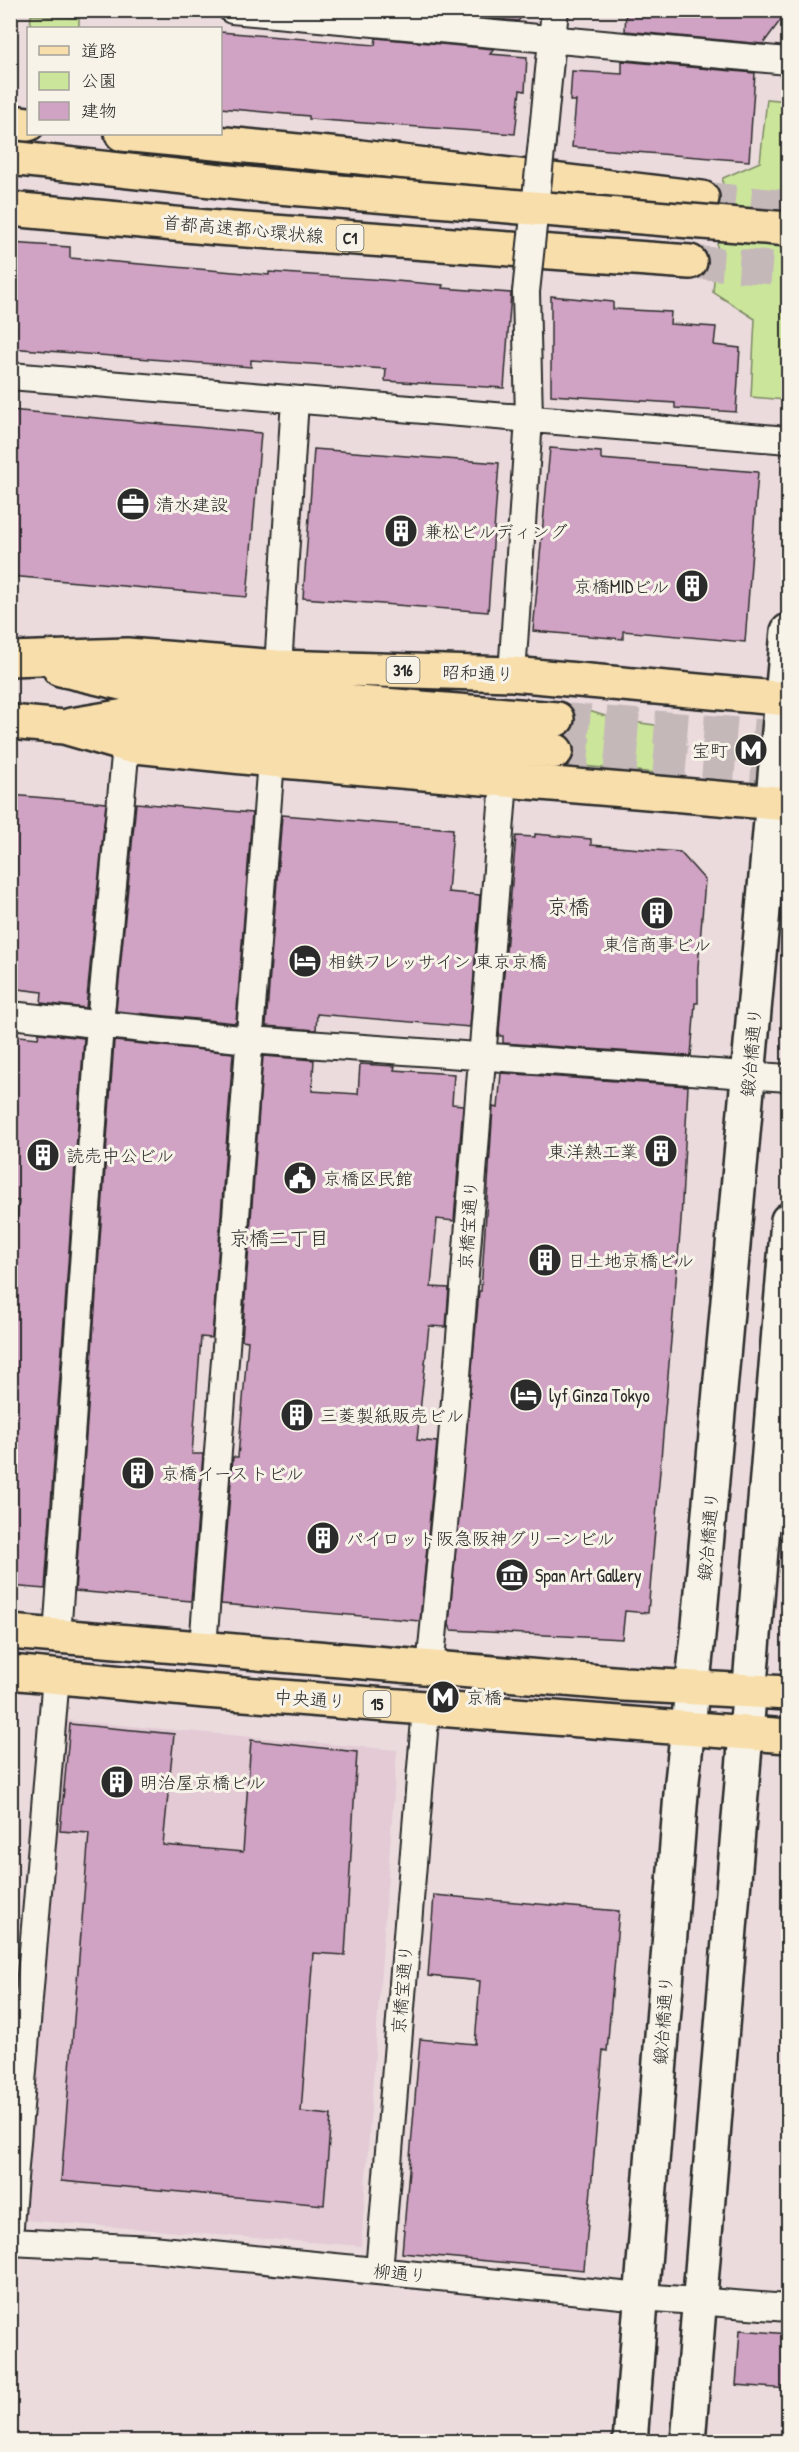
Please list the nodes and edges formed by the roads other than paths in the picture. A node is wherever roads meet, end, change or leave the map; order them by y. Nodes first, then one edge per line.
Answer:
1 (232, 10) edge
2 (555, 10) edge
3 (272, 12) edge
4 (553, 39) junction
5 (789, 61) edge
6 (10, 122) edge
7 (27, 124) edge
8 (132, 135) edge
9 (10, 158) edge
10 (702, 198) tunnel mouth
11 (10, 209) edge
12 (789, 229) edge
13 (690, 262) tunnel mouth
14 (10, 376) edge
15 (295, 400) junction
16 (529, 419) junction
17 (789, 440) edge
18 (789, 631) edge
19 (17, 660) edge
20 (278, 667) junction
21 (512, 674) junction
22 (785, 699) edge
23 (10, 722) edge
24 (64, 727) junction
25 (126, 744) junction
26 (271, 760) junction
27 (504, 781) junction
28 (780, 804) edge
29 (10, 1015) edge
30 (100, 1024) junction
31 (249, 1040) junction
32 (480, 1057) junction
33 (750, 1076) junction
34 (789, 1078) edge
35 (789, 1220) edge
36 (780, 1400) edge
37 (10, 1632) edge
38 (57, 1636) junction
39 (203, 1647) junction
40 (430, 1668) junction
41 (10, 1672) edge
42 (56, 1676) junction
43 (693, 1687) junction
44 (749, 1691) junction
45 (789, 1693) edge
46 (426, 1708) junction
47 (688, 1728) junction
48 (745, 1732) junction
49 (789, 1736) edge
50 (10, 2226) edge
51 (10, 2242) edge
52 (379, 2271) junction
53 (642, 2297) junction
54 (698, 2300) junction
55 (789, 2308) edge
56 (630, 2442) edge
57 (688, 2442) edge

1 - 3 street
2 - 4 street
3 - 4 street
4 - 5 street
4 - 16 street, bridge
6 - 7 main road
8 - 10 main road
9 - 12 main road, bridge
11 - 13 main road, 首都高速都心環状線 / C1
14 - 15 street
15 - 16 street
15 - 20 street
16 - 17 street
16 - 21 street
18 - 22 street, 鍛冶橋通り
19 - 20 main road, 昭和通り / 316
19 - 24 main road, 昭和通り / 316
20 - 21 main road, 昭和通り / 316
21 - 22 main road, 昭和通り / 316
22 - 28 street, 鍛冶橋通り
23 - 24 main road, 昭和通り / 316
24 - 25 main road, 昭和通り / 316
25 - 26 main road, 昭和通り / 316
25 - 30 street
26 - 27 main road, 昭和通り / 316
26 - 31 street
27 - 28 main road, 昭和通り / 316
27 - 32 street, 京橋宝通り
28 - 33 street, 鍛冶橋通り
29 - 30 street
30 - 31 street
30 - 38 street
31 - 32 street
31 - 39 street
32 - 33 street
32 - 40 street, 京橋宝通り
33 - 34 street
33 - 43 street, 鍛冶橋通り
35 - 36 street
36 - 44 street
37 - 38 main road, 15
38 - 39 main road, 15
39 - 40 main road, 15
40 - 43 main road, 15
41 - 42 main road, 中央通り / 15
42 - 46 main road, 中央通り / 15
42 - 50 street
43 - 44 main road, 15
43 - 47 street, 鍛冶橋通り
44 - 45 main road, 15
44 - 48 street
46 - 47 main road, 中央通り / 15
46 - 52 street, 京橋宝通り
47 - 48 main road, 中央通り / 15
47 - 53 street, 鍛冶橋通り
48 - 49 main road, 中央通り / 15
48 - 54 street
51 - 52 street, 柳通り
52 - 53 street, 柳通り
53 - 54 street, 柳通り
53 - 56 street, 鍛冶橋通り
54 - 55 street, 柳通り
54 - 57 street

